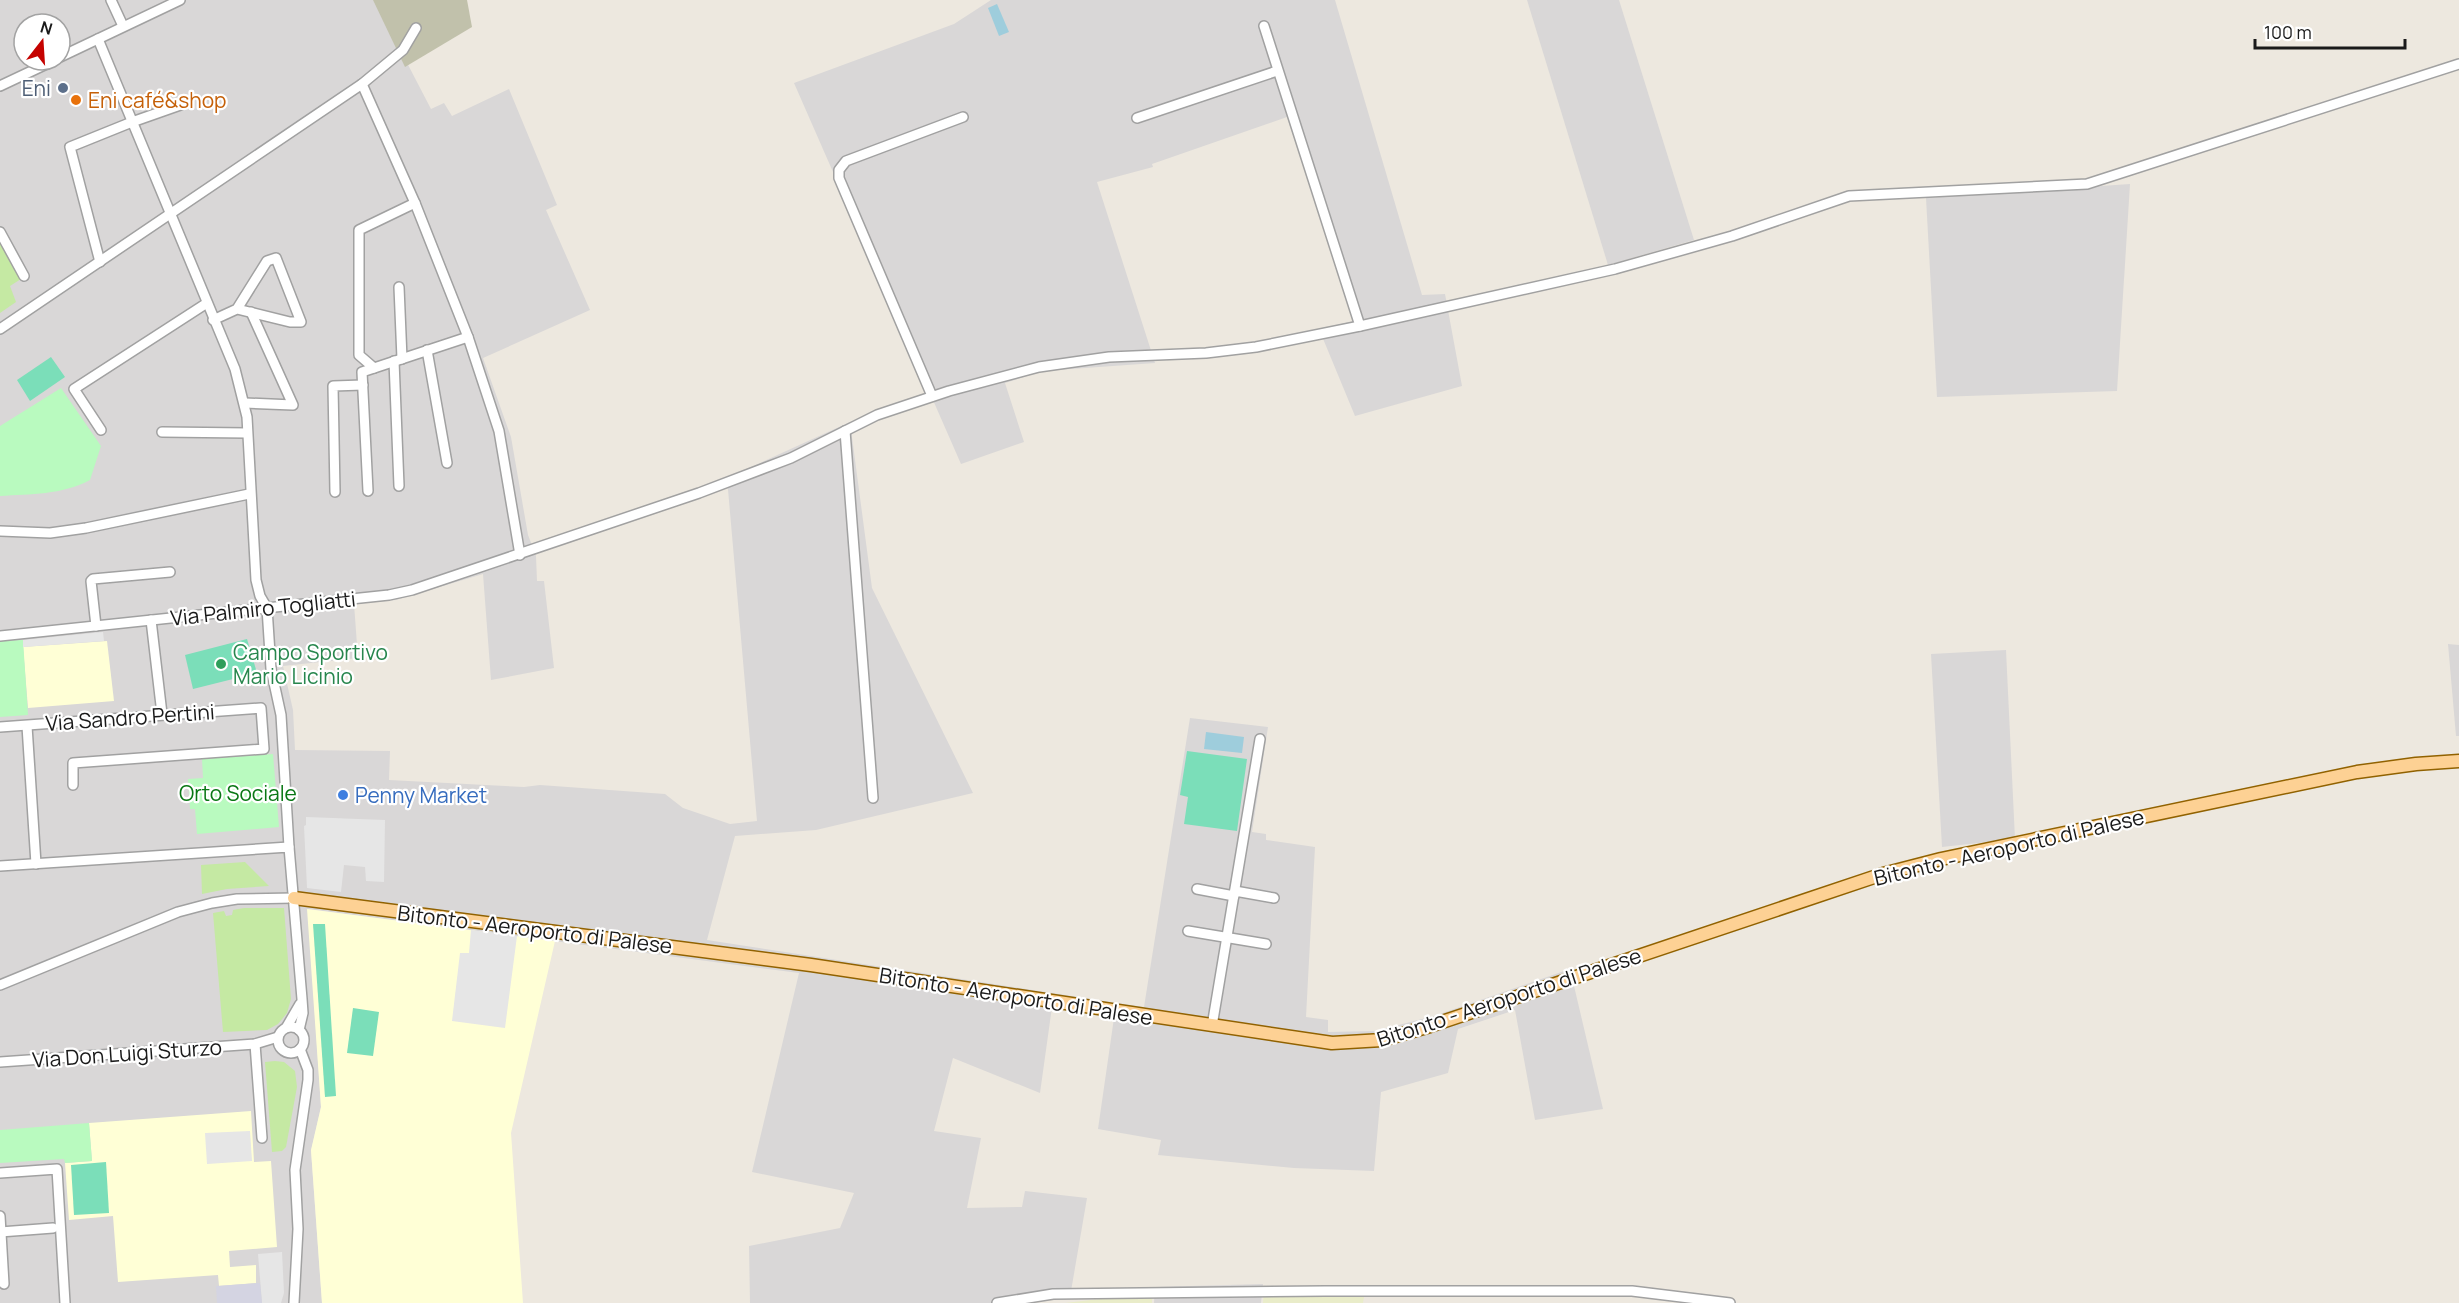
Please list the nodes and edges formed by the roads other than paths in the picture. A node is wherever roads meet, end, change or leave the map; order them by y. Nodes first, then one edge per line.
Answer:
1 (111, 0) edge
2 (180, 0) edge
3 (123, 26) junction
4 (1263, 26) dead end
5 (416, 28) dead end
6 (98, 39) junction
7 (72, 51) edge
8 (2459, 64) edge
9 (1277, 71) junction
10 (30, 72) edge
11 (362, 84) junction
12 (0, 86) edge
13 (186, 104) dead end
14 (963, 117) dead end
15 (1137, 118) dead end
16 (132, 122) junction
17 (415, 203) junction
18 (170, 215) junction
19 (0, 232) edge
20 (100, 262) junction
21 (24, 276) dead end
22 (399, 287) dead end
23 (207, 303) junction
24 (237, 309) junction
25 (251, 312) junction
26 (213, 320) junction
27 (1360, 326) junction
28 (0, 329) edge
29 (468, 337) junction
30 (427, 350) junction
31 (398, 360) junction
32 (374, 368) junction
33 (363, 385) junction
34 (932, 396) junction
35 (245, 404) junction
36 (101, 430) dead end
37 (845, 431) junction
38 (162, 432) dead end
39 (247, 433) junction
40 (447, 463) dead end
41 (399, 486) dead end
42 (368, 491) dead end
43 (335, 492) dead end
44 (249, 494) junction
45 (0, 531) edge
46 (520, 555) junction
47 (170, 572) dead end
48 (267, 608) junction
49 (151, 620) junction
50 (96, 626) junction
51 (0, 636) edge
52 (162, 714) junction
53 (27, 726) junction
54 (0, 727) edge
55 (1260, 739) dead end
56 (2459, 761) edge
57 (73, 784) dead end
58 (873, 798) dead end
59 (289, 847) junction
60 (36, 864) junction
61 (0, 866) edge
62 (1197, 889) dead end
63 (1234, 894) junction
64 (294, 898) junction
65 (1274, 898) dead end
66 (1188, 931) dead end
67 (1227, 937) junction
68 (1266, 944) dead end
69 (0, 985) edge
70 (302, 999) junction
71 (1212, 1026) junction
72 (286, 1028) junction
73 (299, 1030) junction
74 (278, 1036) junction
75 (255, 1044) junction
76 (300, 1048) junction
77 (285, 1051) junction
78 (0, 1062) edge
79 (308, 1070) junction
80 (262, 1138) dead end
81 (0, 1173) edge
82 (0, 1216) edge
83 (52, 1228) dead end
84 (0, 1232) edge
85 (4, 1284) dead end
86 (65, 1303) edge
87 (294, 1303) edge
88 (997, 1303) edge
89 (1730, 1303) edge

1 - 3 street
2 - 3 street
3 - 6 street
4 - 9 street
5 - 11 street
6 - 7 street
6 - 16 street
8 - 27 street, Via Palmiro Togliatti
9 - 15 street
9 - 27 street
10 - 12 street
11 - 17 street
11 - 18 street
13 - 16 street
14 - 34 street
16 - 18 street
16 - 20 street
17 - 29 street
17 - 32 street
18 - 20 street
18 - 23 street
19 - 21 street
20 - 28 street
22 - 31 street
23 - 26 street
23 - 36 street
24 - 25 street
24 - 25 street
24 - 26 street
25 - 35 street
26 - 35 street
27 - 34 street, Via Palmiro Togliatti
29 - 30 street
29 - 46 street
30 - 31 street
30 - 40 street
31 - 32 street
31 - 41 street
32 - 33 street
33 - 42 street
33 - 43 street
34 - 37 street, Via Palmiro Togliatti
35 - 39 street
37 - 46 street, Via Palmiro Togliatti
37 - 58 street
38 - 39 street
39 - 44 street
44 - 45 street
44 - 48 street
46 - 48 street, Via Palmiro Togliatti
47 - 50 street
48 - 49 street, Via Palmiro Togliatti
48 - 59 street
49 - 50 street, Via Palmiro Togliatti
49 - 52 street
50 - 51 street, Via Palmiro Togliatti
52 - 53 street, Via Sandro Pertini
52 - 57 street, Via Sandro Pertini
53 - 54 street, Via Sandro Pertini
53 - 60 street
55 - 63 street
56 - 71 main road, Bitonto - Aeroporto di Palese
59 - 60 street
59 - 64 street
60 - 61 street
62 - 63 street
63 - 65 street
63 - 67 street
64 - 69 street
64 - 70 street
64 - 71 main road, Bitonto - Aeroporto di Palese
66 - 67 street
67 - 68 street
67 - 71 street
70 - 72 street
70 - 73 street
72 - 73 street
72 - 74 street
73 - 76 street
74 - 75 street
74 - 77 street
75 - 77 street
75 - 78 street, Via Don Luigi Sturzo
75 - 80 street
76 - 77 street
76 - 79 street
77 - 79 street
79 - 87 street
81 - 86 street
82 - 84 street
83 - 84 street
84 - 85 street
88 - 89 street

